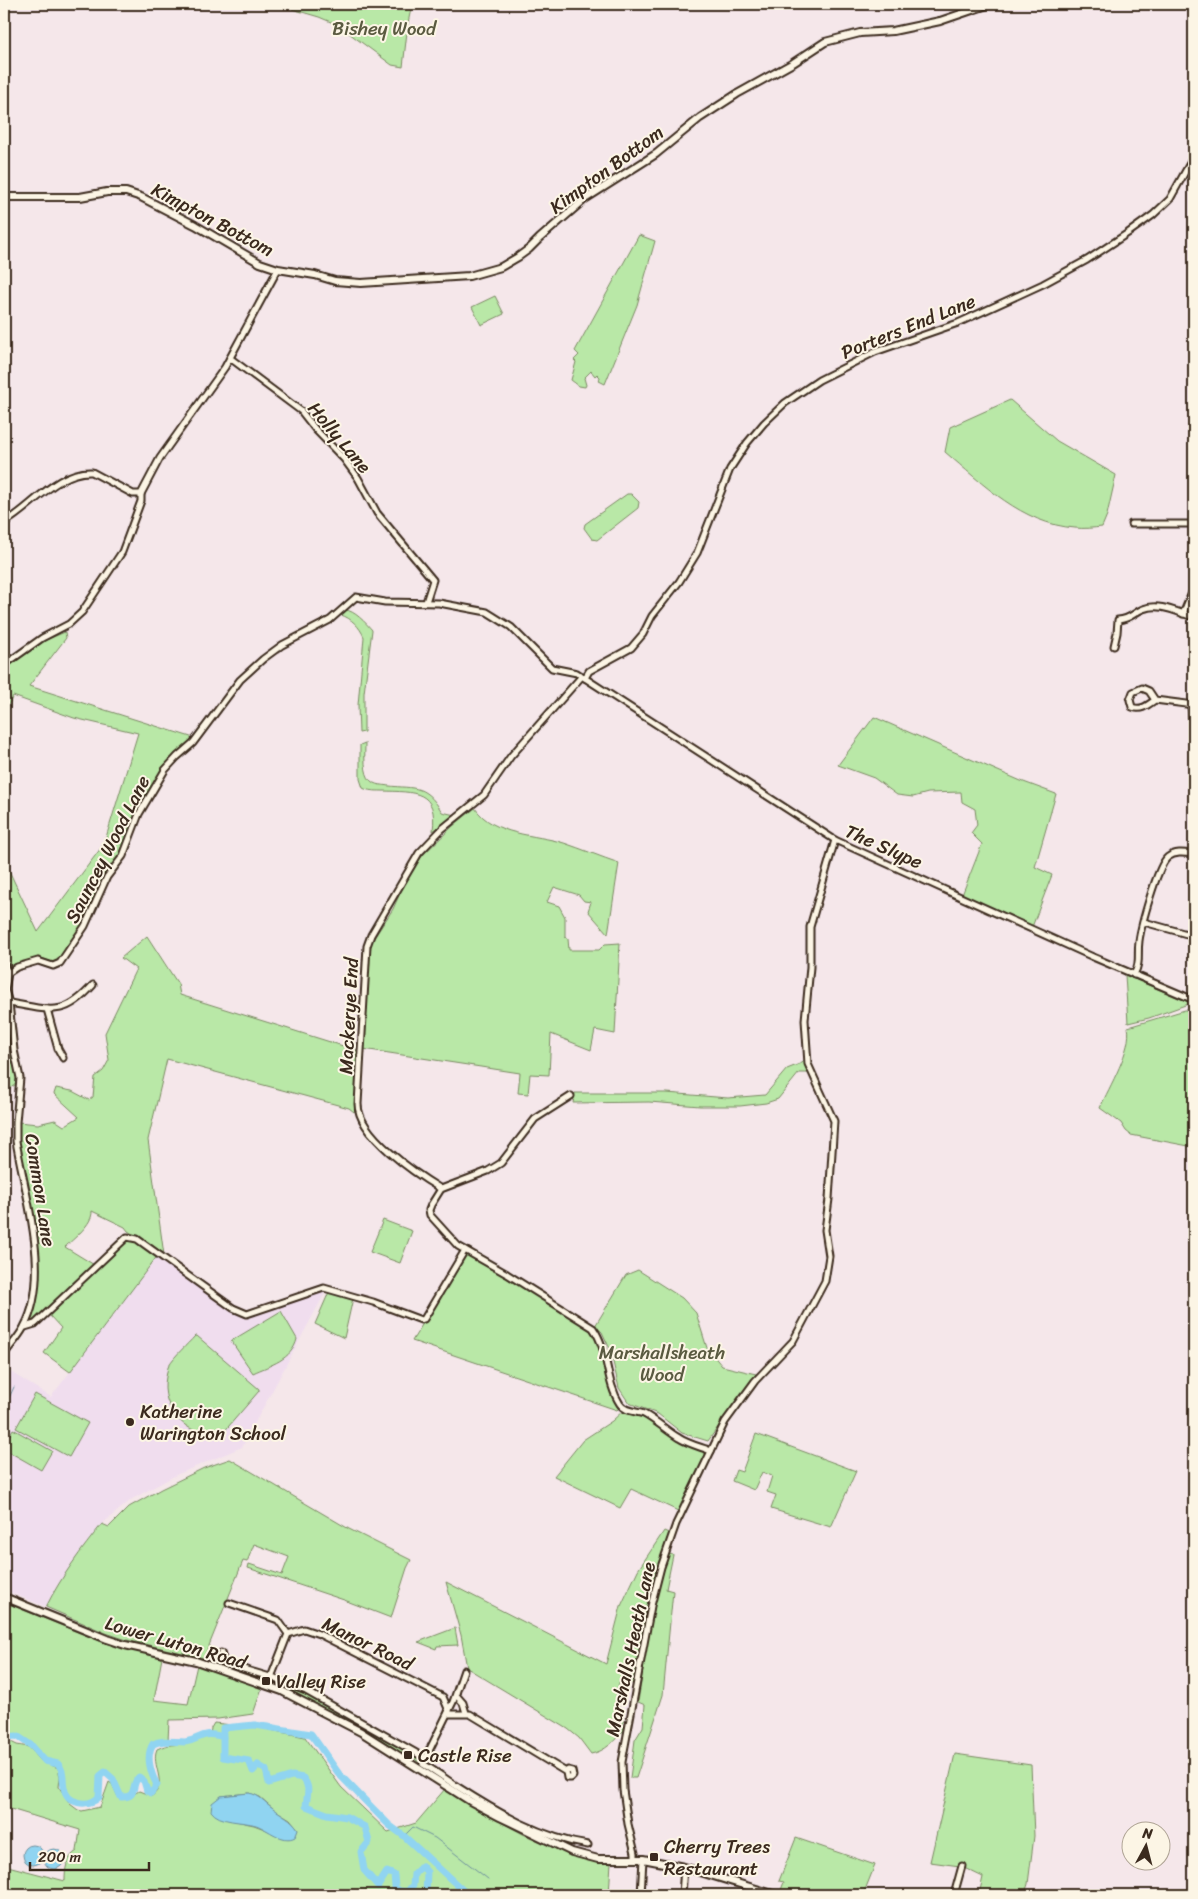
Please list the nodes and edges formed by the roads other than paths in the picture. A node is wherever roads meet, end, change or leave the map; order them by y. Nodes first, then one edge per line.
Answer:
1 (990, 4) edge
2 (1194, 156) edge
3 (4, 197) edge
4 (278, 269) junction
5 (230, 358) junction
6 (141, 494) junction
7 (4, 523) edge
8 (1131, 524) dead end
9 (1194, 524) edge
10 (1194, 588) edge
11 (426, 602) junction
12 (1183, 614) junction
13 (1194, 617) edge
14 (1114, 646) dead end
15 (4, 666) edge
16 (575, 672) junction
17 (589, 672) junction
18 (584, 677) junction
19 (1155, 700) junction
20 (1192, 705) edge
21 (1194, 742) edge
22 (835, 840) junction
23 (1194, 854) edge
24 (1144, 922) junction
25 (1194, 936) edge
26 (4, 964) edge
27 (8, 973) junction
28 (1134, 975) junction
29 (92, 985) dead end
30 (1194, 1000) edge
31 (9, 1003) junction
32 (47, 1009) junction
33 (63, 1058) dead end
34 (571, 1096) dead end
35 (441, 1189) junction
36 (465, 1250) junction
37 (24, 1327) junction
38 (4, 1356) edge
39 (711, 1451) junction
40 (4, 1597) edge
41 (229, 1603) dead end
42 (288, 1634) junction
43 (221, 1653) dead end
44 (464, 1670) dead end
45 (270, 1678) junction
46 (268, 1685) junction
47 (456, 1695) junction
48 (443, 1696) junction
49 (449, 1712) junction
50 (466, 1712) junction
51 (426, 1758) junction
52 (422, 1766) junction
53 (566, 1772) dead end
54 (575, 1843) junction
55 (588, 1845) dead end
56 (572, 1852) junction
57 (635, 1859) junction
58 (643, 1859) junction
59 (684, 1866) junction
60 (962, 1866) dead end
61 (641, 1895) edge
62 (682, 1895) edge
63 (776, 1895) edge
64 (954, 1895) edge

1 - 4 main road, Kimpton Bottom
2 - 17 street, Porters End Lane
3 - 4 main road, Kimpton Bottom
4 - 5 street
5 - 6 street
5 - 11 street, Holly Lane
6 - 7 street
6 - 15 street
8 - 9 street
10 - 12 street
11 - 16 street, Sauncey Wood Lane
11 - 27 street, Sauncey Wood Lane
12 - 13 street
12 - 14 street
16 - 17 street, Sauncey Wood Lane
16 - 18 street, Sauncey Wood Lane
17 - 18 street, Porters End Lane
18 - 22 street, The Slype
18 - 35 street, Mackerye End
19 - 19 street
19 - 20 street
20 - 21 street
22 - 28 street, The Slype
22 - 39 street, Marshalls Heath Lane
23 - 24 street
24 - 25 street
24 - 28 street
26 - 27 street, Common Lane
27 - 31 street, Common Lane
28 - 30 street, The Slype
29 - 32 street
31 - 32 street
31 - 37 street, Common Lane
32 - 33 street
34 - 35 street
35 - 36 street
36 - 37 street
36 - 39 street
37 - 38 street, Common Lane
39 - 57 street, Marshalls Heath Lane
40 - 46 main road, Lower Luton Road
41 - 42 street
42 - 45 street
42 - 48 street, Manor Road
43 - 45 street, Lower Luton Road
44 - 47 street
45 - 46 street
45 - 51 street, Lower Luton Road
46 - 52 main road, Lower Luton Road
47 - 48 street
47 - 49 street
47 - 50 street
48 - 49 street
49 - 50 street
49 - 51 street
50 - 53 street
51 - 52 street
52 - 54 street, Lower Luton Road
52 - 56 main road, Lower Luton Road
54 - 55 street, Lower Luton Road
54 - 56 street
56 - 57 main road, Lower Luton Road
57 - 58 main road, Lower Luton Road
58 - 59 main road, Lower Luton Road
58 - 61 street
59 - 62 street
59 - 63 main road, Lower Luton Road
60 - 64 street

